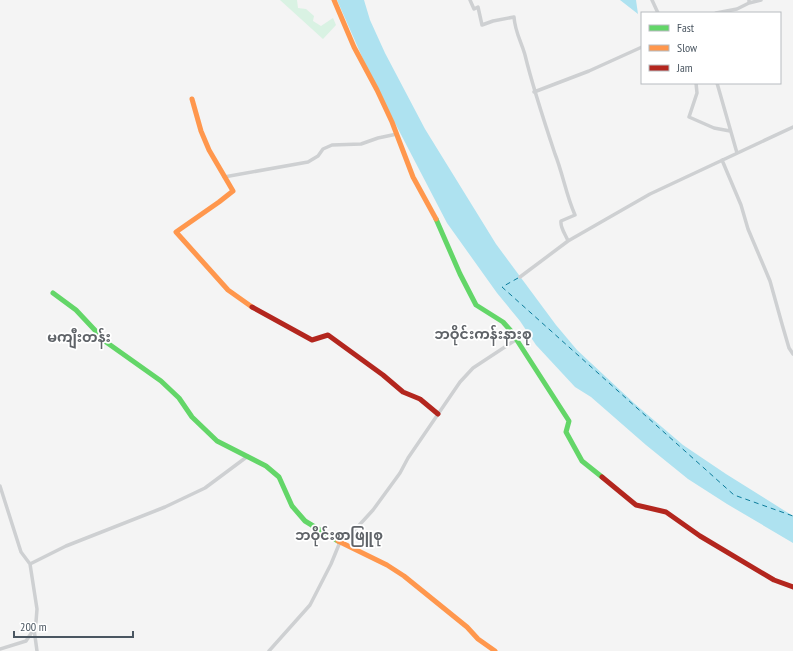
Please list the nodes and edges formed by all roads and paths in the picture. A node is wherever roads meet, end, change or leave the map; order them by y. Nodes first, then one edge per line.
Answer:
1 (334, 0) edge
2 (470, 0) edge
3 (652, 0) edge
4 (761, 0) edge
5 (749, 2) edge
6 (658, 12) edge
7 (722, 12) edge
8 (641, 47) edge
9 (696, 84) edge
10 (717, 84) edge
11 (534, 92) junction
12 (192, 100) dead end
13 (793, 127) edge
14 (730, 130) junction
15 (397, 134) junction
16 (737, 153) junction
17 (722, 160) junction
18 (224, 177) junction
19 (568, 241) junction
20 (520, 278) dead end
21 (53, 293) dead end
22 (517, 339) junction
23 (793, 354) edge
24 (438, 414) junction
25 (248, 456) junction
26 (0, 486) edge
27 (340, 542) junction
28 (30, 564) junction
29 (793, 587) edge
30 (34, 629) junction
31 (0, 649) edge
32 (37, 651) edge
33 (269, 651) edge
34 (495, 651) edge

1 - 15 street
2 - 11 street
3 - 6 street
4 - 5 street
5 - 7 street
8 - 11 street
9 - 14 street
10 - 14 street
11 - 19 street
12 - 18 street
13 - 16 street
14 - 16 street
15 - 18 street
15 - 22 street
16 - 17 street
17 - 19 street
17 - 23 street
18 - 24 street
19 - 20 street
21 - 25 street
22 - 24 street
22 - 29 street
24 - 27 street
25 - 27 street
25 - 28 street
26 - 28 street
27 - 33 street
27 - 34 street
28 - 30 street
30 - 31 street
30 - 32 street

